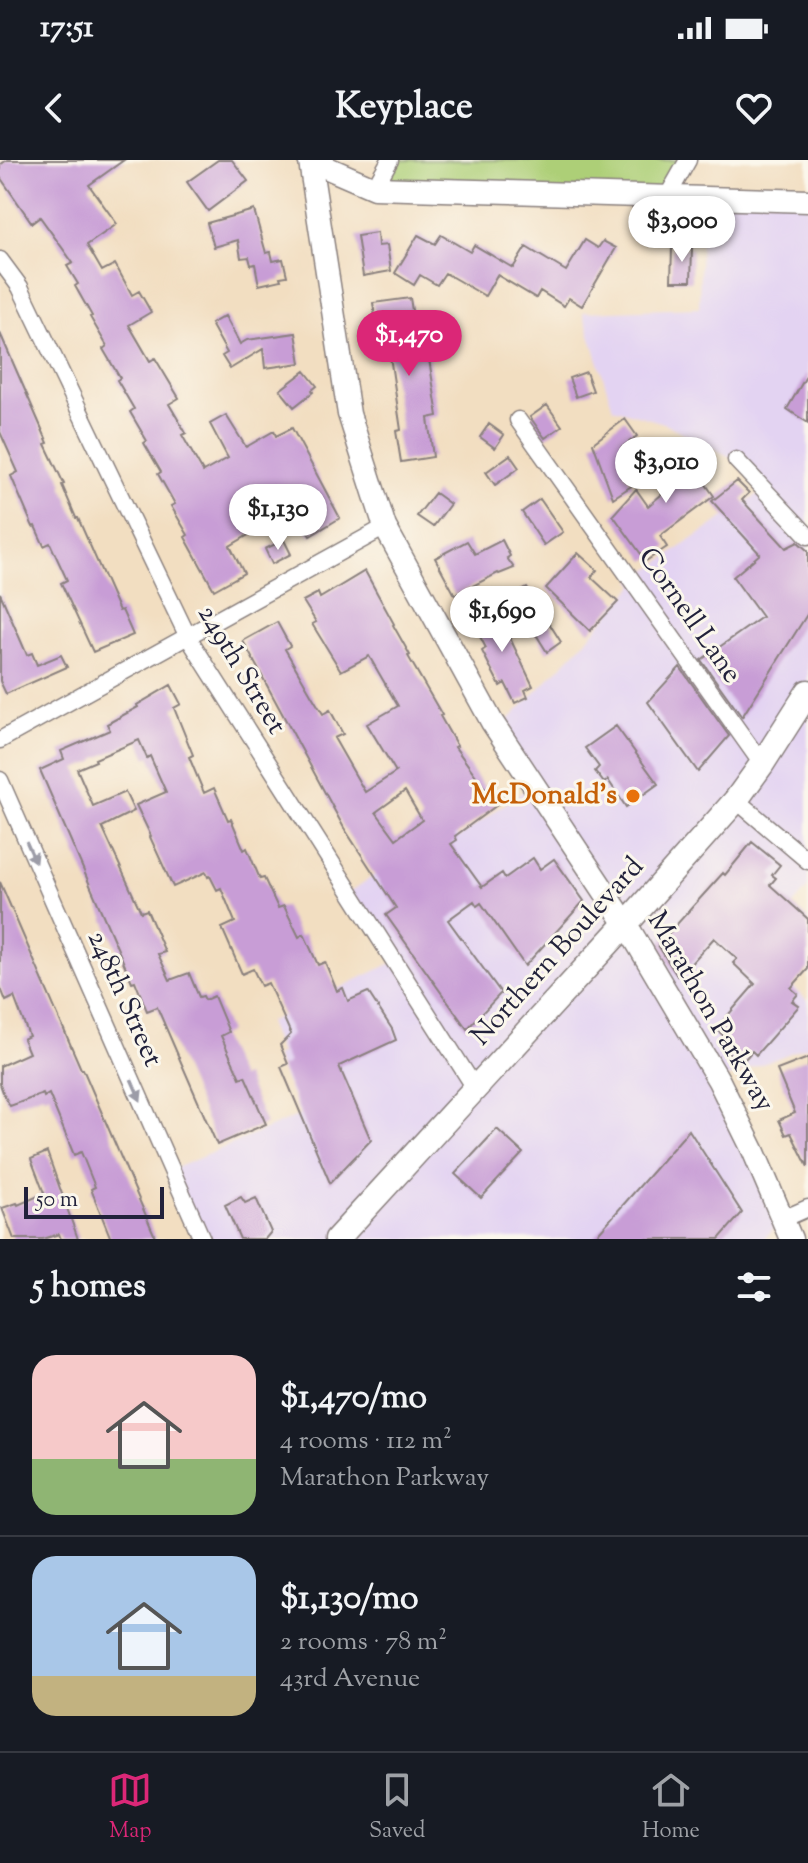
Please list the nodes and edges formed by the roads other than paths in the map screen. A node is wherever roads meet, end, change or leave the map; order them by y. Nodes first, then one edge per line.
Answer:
1 (390, 160) edge
2 (688, 160) edge
3 (309, 161) edge
4 (374, 188) junction
5 (667, 197) junction
6 (808, 201) edge
7 (0, 260) edge
8 (518, 420) dead end
9 (736, 460) dead end
10 (385, 527) junction
11 (808, 536) edge
12 (188, 637) junction
13 (808, 692) edge
14 (0, 740) edge
15 (762, 764) junction
16 (0, 780) edge
17 (736, 800) junction
18 (808, 861) edge
19 (626, 924) junction
20 (475, 1088) junction
21 (808, 1208) edge
22 (787, 1229) edge
23 (202, 1239) edge
24 (337, 1239) edge

1 - 4 street
2 - 5 street
3 - 4 street
3 - 10 street, Marathon Parkway
4 - 5 street
5 - 6 street
7 - 12 street, 249th Street
8 - 15 street, Cornell Lane
9 - 11 street
10 - 12 street
10 - 19 street, Marathon Parkway
12 - 14 street
12 - 20 street, 249th Street
13 - 15 main road, Northern Boulevard
15 - 17 main road, Northern Boulevard
16 -> 23 street, 248th Street
17 - 18 street
17 - 19 main road, Northern Boulevard
19 - 20 main road, Northern Boulevard
19 - 22 street, Marathon Parkway
20 - 24 main road, Northern Boulevard
21 - 22 street

